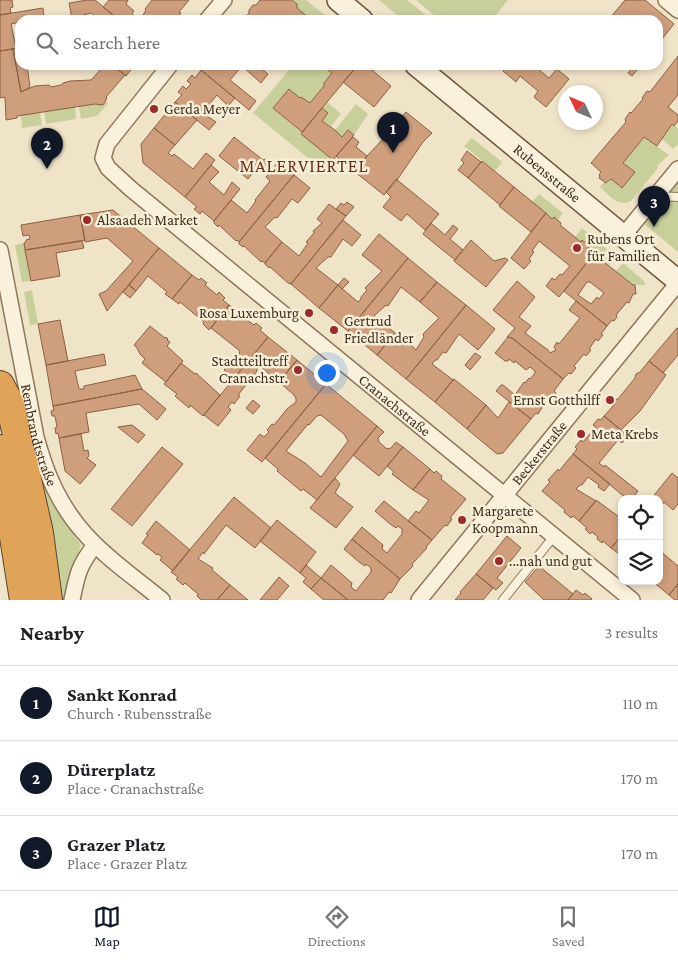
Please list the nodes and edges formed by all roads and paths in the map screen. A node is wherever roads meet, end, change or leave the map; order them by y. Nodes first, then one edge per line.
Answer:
1 (224, 0) edge
2 (338, 0) edge
3 (666, 0) edge
4 (678, 10) edge
5 (211, 15) edge
6 (356, 15) edge
7 (166, 70) edge
8 (422, 70) edge
9 (678, 168) edge
10 (655, 196) junction
11 (678, 197) edge
12 (623, 236) junction
13 (0, 250) edge
14 (678, 282) edge
15 (0, 385) edge
16 (0, 449) edge
17 (504, 495) junction
18 (554, 536) junction
19 (96, 545) junction
20 (24, 600) edge
21 (48, 600) edge
22 (72, 600) edge
23 (162, 600) edge
24 (418, 600) edge
25 (503, 600) edge
26 (632, 600) edge

1 - 5 street
2 - 6 street
3 - 4 street
7 - 17 street, Cranachstraße
8 - 12 street, Rubensstraße
9 - 10 street
10 - 11 lane
10 - 12 street
12 - 14 street, Rubensstraße
13 - 19 street, Rembrandtstraße
14 - 17 street, Beckerstraße
15 - 21 highway
16 - 20 highway
17 - 18 street, Cranachstraße
17 - 24 street, Beckerstraße
18 - 25 lane
18 - 26 street, Cranachstraße
19 - 22 street
19 - 23 street, Rembrandtstraße

